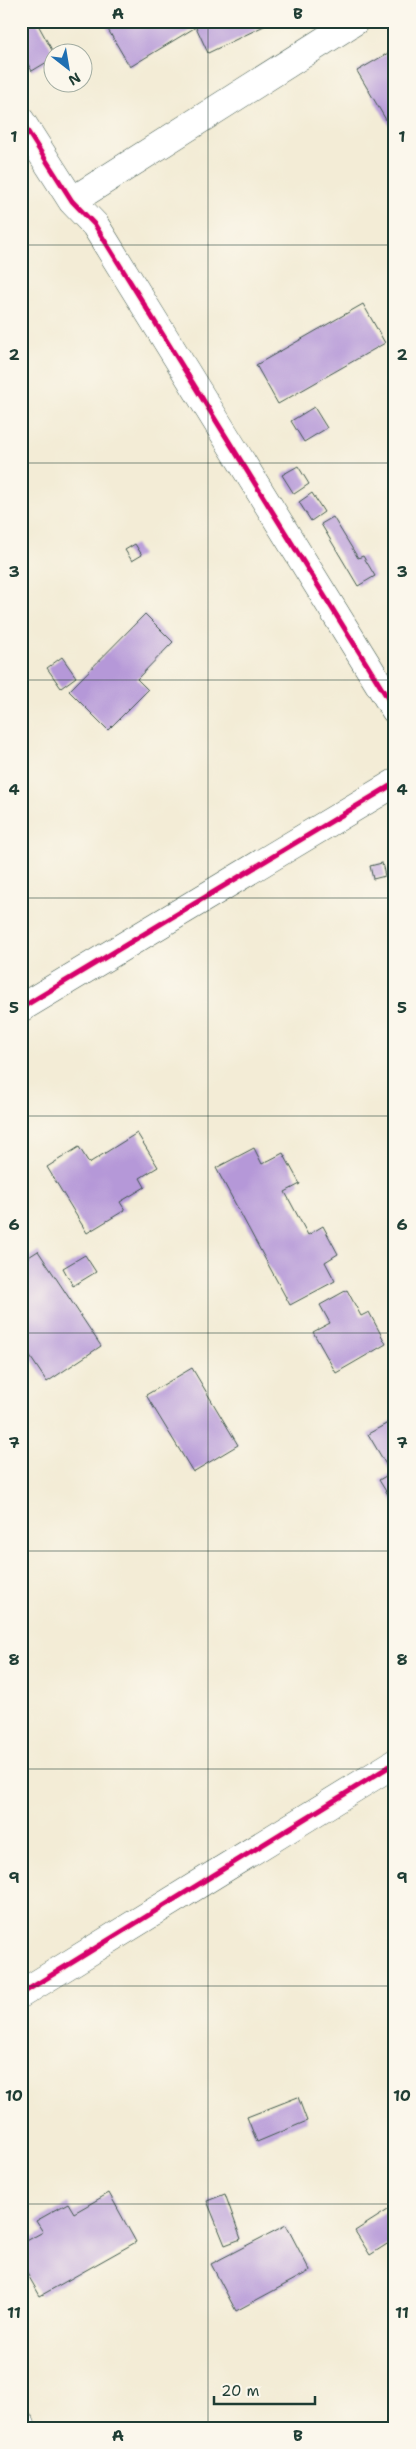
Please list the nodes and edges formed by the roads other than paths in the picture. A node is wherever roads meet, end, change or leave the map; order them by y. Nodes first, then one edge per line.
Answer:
1 (355, 21) edge
2 (21, 121) edge
3 (72, 201) junction
4 (395, 710) edge
5 (395, 783) edge
6 (21, 1008) edge
7 (395, 1763) edge
8 (21, 1994) edge

1 - 3 street
2 - 3 street
3 - 4 street
5 - 6 street
7 - 8 street

